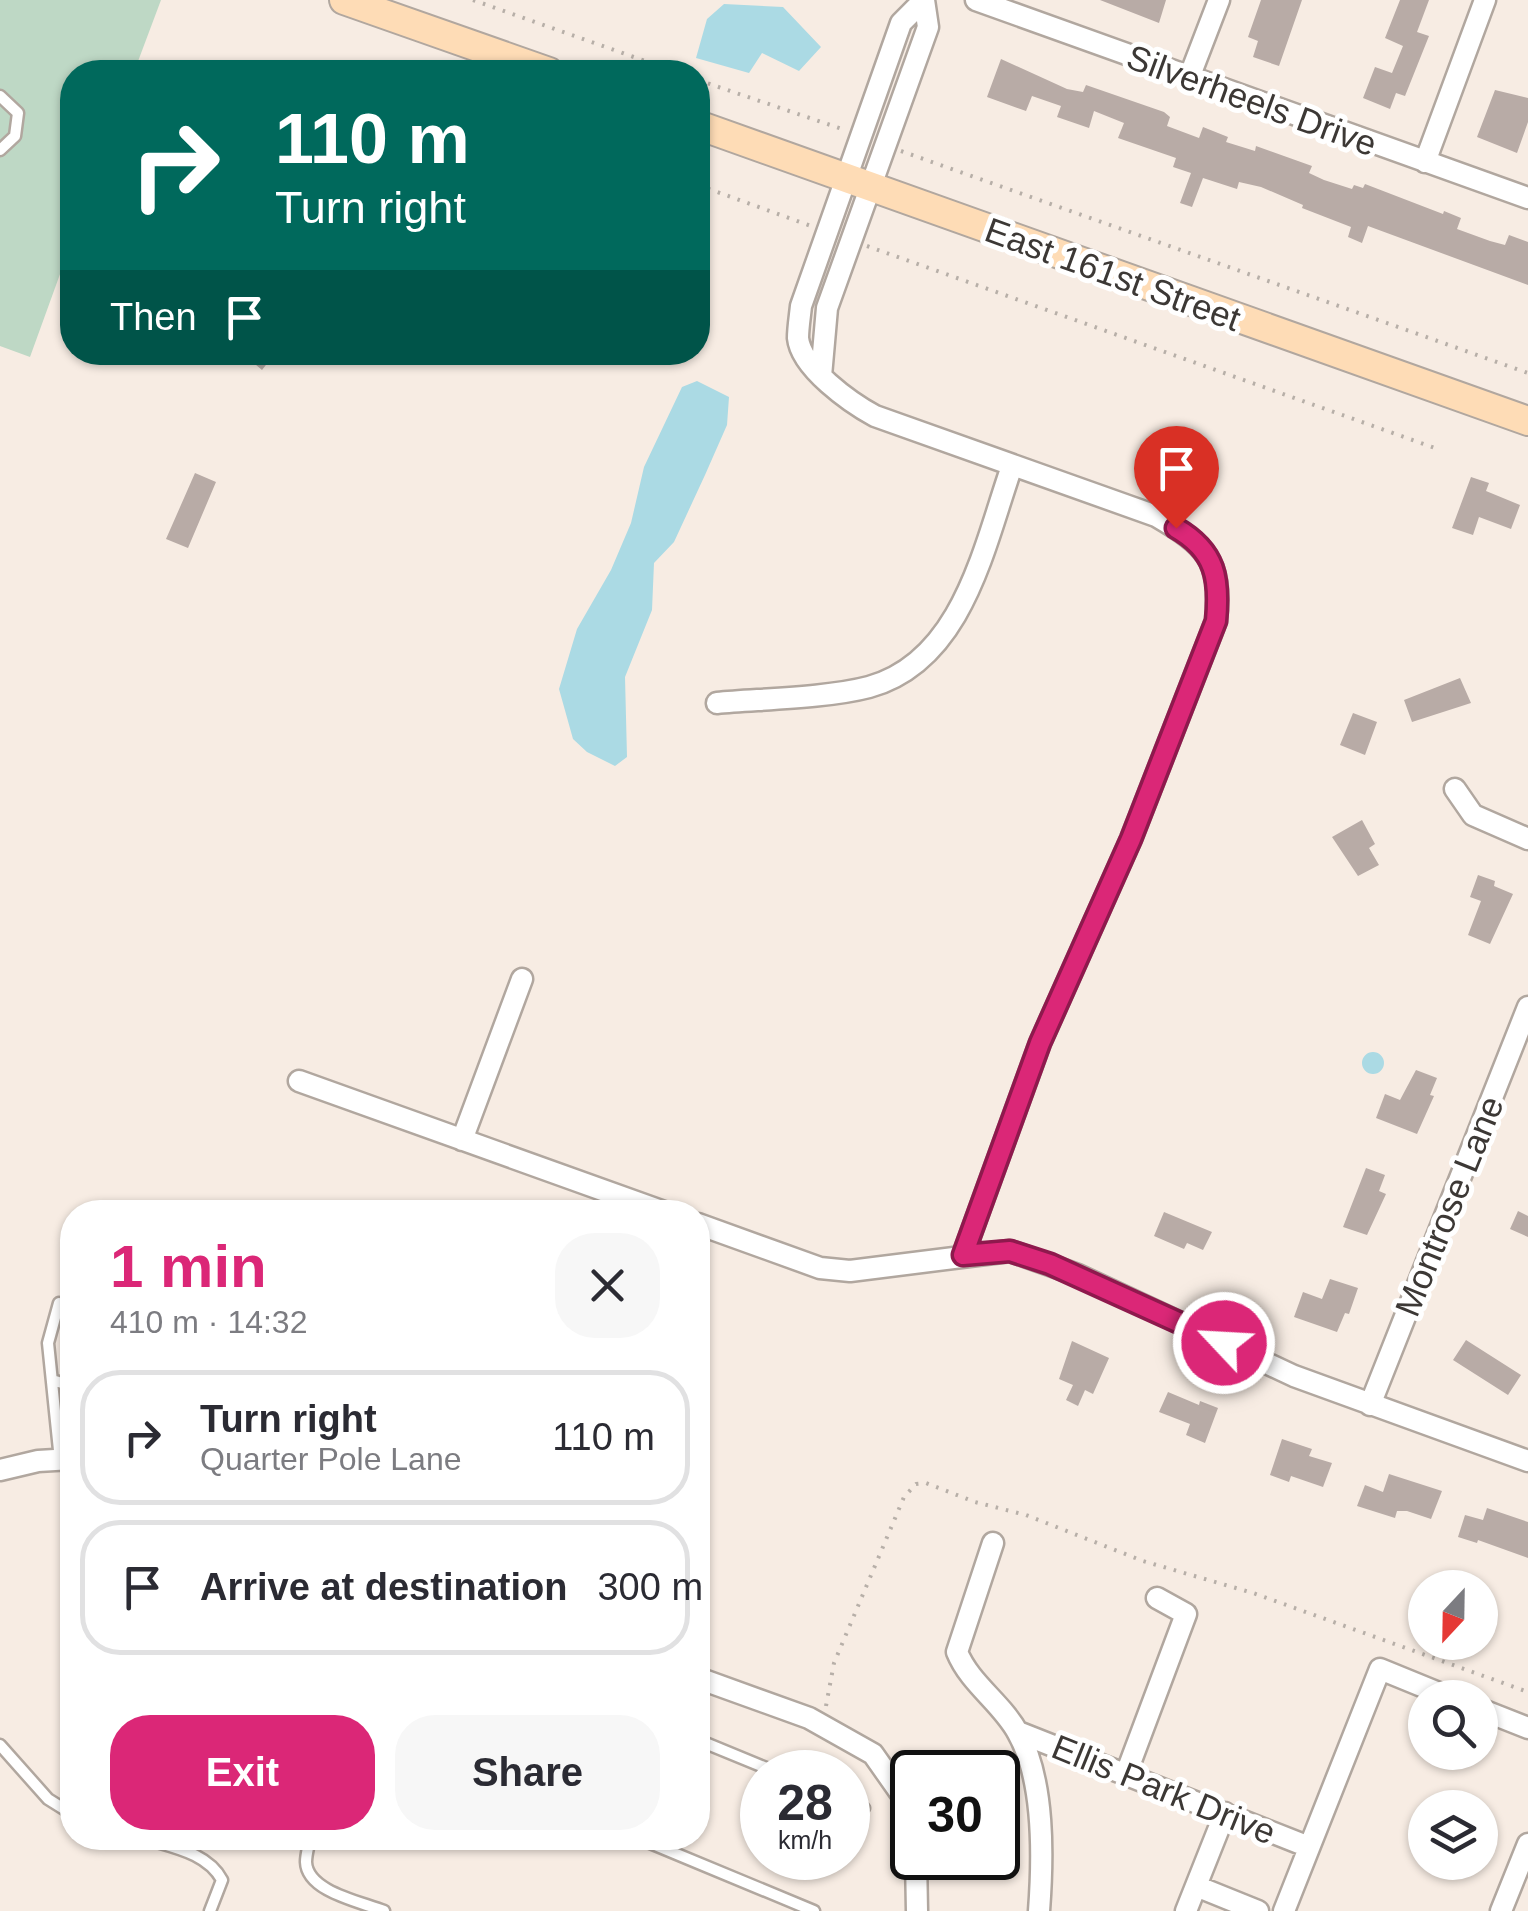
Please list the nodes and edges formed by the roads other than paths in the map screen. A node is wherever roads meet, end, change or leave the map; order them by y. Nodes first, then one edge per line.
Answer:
1 (924, 0) edge
2 (976, 0) edge
3 (1219, 0) edge
4 (1485, 0) edge
5 (352, 1) edge
6 (516, 60) edge
7 (1189, 78) junction
8 (0, 96) edge
9 (710, 129) edge
10 (0, 150) edge
11 (1425, 162) junction
12 (844, 178) junction
13 (872, 188) junction
14 (1528, 198) edge
15 (820, 376) junction
16 (1528, 421) edge
17 (1012, 466) junction
18 (716, 702) dead end
19 (1456, 789) dead end
20 (1528, 840) edge
21 (522, 979) dead end
22 (1528, 1007) edge
23 (299, 1081) dead end
24 (462, 1140) junction
25 (630, 1200) edge
26 (710, 1228) edge
27 (963, 1255) junction
28 (59, 1303) dead end
29 (52, 1380) junction
30 (60, 1382) edge
31 (1370, 1405) junction
32 (60, 1425) edge
33 (60, 1459) edge
34 (1528, 1461) edge
35 (0, 1470) edge
36 (993, 1543) dead end
37 (1157, 1598) dead end
38 (1408, 1681) edge
39 (710, 1683) edge
40 (1498, 1716) edge
41 (1528, 1728) edge
42 (1018, 1732) junction
43 (0, 1745) edge
44 (710, 1745) edge
45 (740, 1757) edge
46 (1126, 1774) junction
47 (890, 1779) edge
48 (60, 1807) edge
49 (1224, 1813) junction
50 (1528, 1844) edge
51 (1310, 1848) junction
52 (179, 1850) edge
53 (308, 1850) edge
54 (667, 1850) edge
55 (916, 1880) edge
56 (1196, 1886) junction
57 (210, 1911) edge
58 (384, 1911) edge
59 (814, 1911) edge
60 (917, 1911) edge
61 (1039, 1911) edge
62 (1186, 1911) edge
63 (1258, 1911) edge
64 (1284, 1911) edge
65 (1502, 1911) edge

1 - 12 street
1 - 13 street
2 - 7 street, Silverheels Drive
3 - 7 street
4 - 11 street
5 - 6 street
7 - 11 street, Silverheels Drive
8 - 10 lane
9 - 12 street, East 161st Street
11 - 14 street, Silverheels Drive
12 - 13 street, East 161st Street
12 - 15 street
13 - 15 street
13 - 16 street, East 161st Street
15 - 17 street
17 - 18 street
17 - 27 street
19 - 20 street
21 - 24 street
22 - 31 street, Montrose Lane
23 - 24 street
24 - 25 street
26 - 27 street
27 - 31 street
28 - 29 lane
29 - 30 lane
29 - 32 lane
31 - 34 street
33 - 35 street
36 - 42 street
37 - 46 street
38 - 51 street
39 - 47 street
40 - 41 street
42 - 46 street, Ellis Park Drive
42 - 61 street
43 - 48 lane
44 - 45 lane
46 - 49 street, Ellis Park Drive
49 - 51 street, Ellis Park Drive
49 - 56 street
50 - 65 street
51 - 64 street
52 - 57 lane
53 - 58 lane
54 - 59 lane
55 - 60 street
56 - 62 street
56 - 63 street

